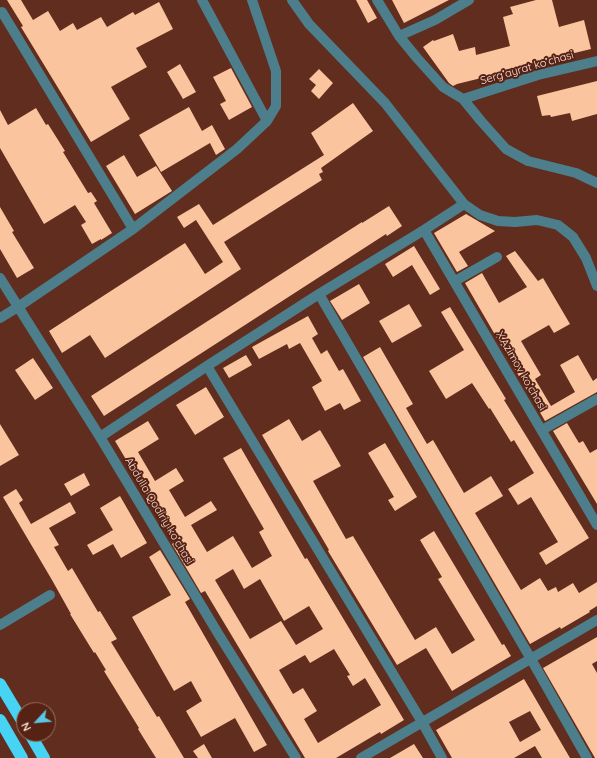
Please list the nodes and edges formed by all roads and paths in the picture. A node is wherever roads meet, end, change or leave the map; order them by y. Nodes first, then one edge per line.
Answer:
1 (202, 0) edge
2 (252, 0) edge
3 (292, 0) edge
4 (377, 0) edge
5 (469, 0) edge
6 (2, 12) dead end
7 (399, 36) junction
8 (597, 61) edge
9 (463, 99) junction
10 (267, 120) junction
11 (597, 183) edge
12 (464, 204) junction
13 (134, 229) junction
14 (424, 230) junction
15 (497, 257) dead end
16 (0, 278) edge
17 (455, 282) junction
18 (597, 286) edge
19 (319, 294) junction
20 (18, 307) junction
21 (0, 318) edge
22 (207, 366) junction
23 (597, 399) edge
24 (542, 430) junction
25 (100, 437) junction
26 (597, 525) edge
27 (50, 595) dead end
28 (597, 620) edge
29 (0, 625) edge
30 (531, 659) junction
31 (0, 684) edge
32 (16, 711) edge
33 (0, 720) edge
34 (422, 722) junction
35 (35, 742) edge
36 (22, 758) edge
37 (44, 758) edge
38 (296, 758) edge
39 (361, 758) edge
40 (442, 758) edge
41 (587, 758) edge

1 - 10 street
2 - 10 street
3 - 12 street
4 - 7 street
5 - 7 street
6 - 13 street
7 - 9 street
8 - 9 street, Sergʻayrat koʻchasi
9 - 11 street
10 - 13 street
12 - 14 street
12 - 18 street
13 - 20 street
14 - 17 street, X.Azimov koʻchasi
14 - 19 street
15 - 17 street
16 - 20 street, Abdulla Qodiriy koʻchasi
17 - 24 street, X.Azimov koʻchasi
19 - 22 street
19 - 30 street
20 - 21 street
20 - 25 street, Abdulla Qodiriy koʻchasi
22 - 25 street
22 - 34 street
23 - 24 street
24 - 26 street, X.Azimov koʻchasi
25 - 38 street, Abdulla Qodiriy koʻchasi
27 - 29 street
28 - 30 street
30 - 34 street
30 - 41 street
31 - 32 highway
33 - 36 highway
34 - 39 street
34 - 40 street
35 - 37 highway

